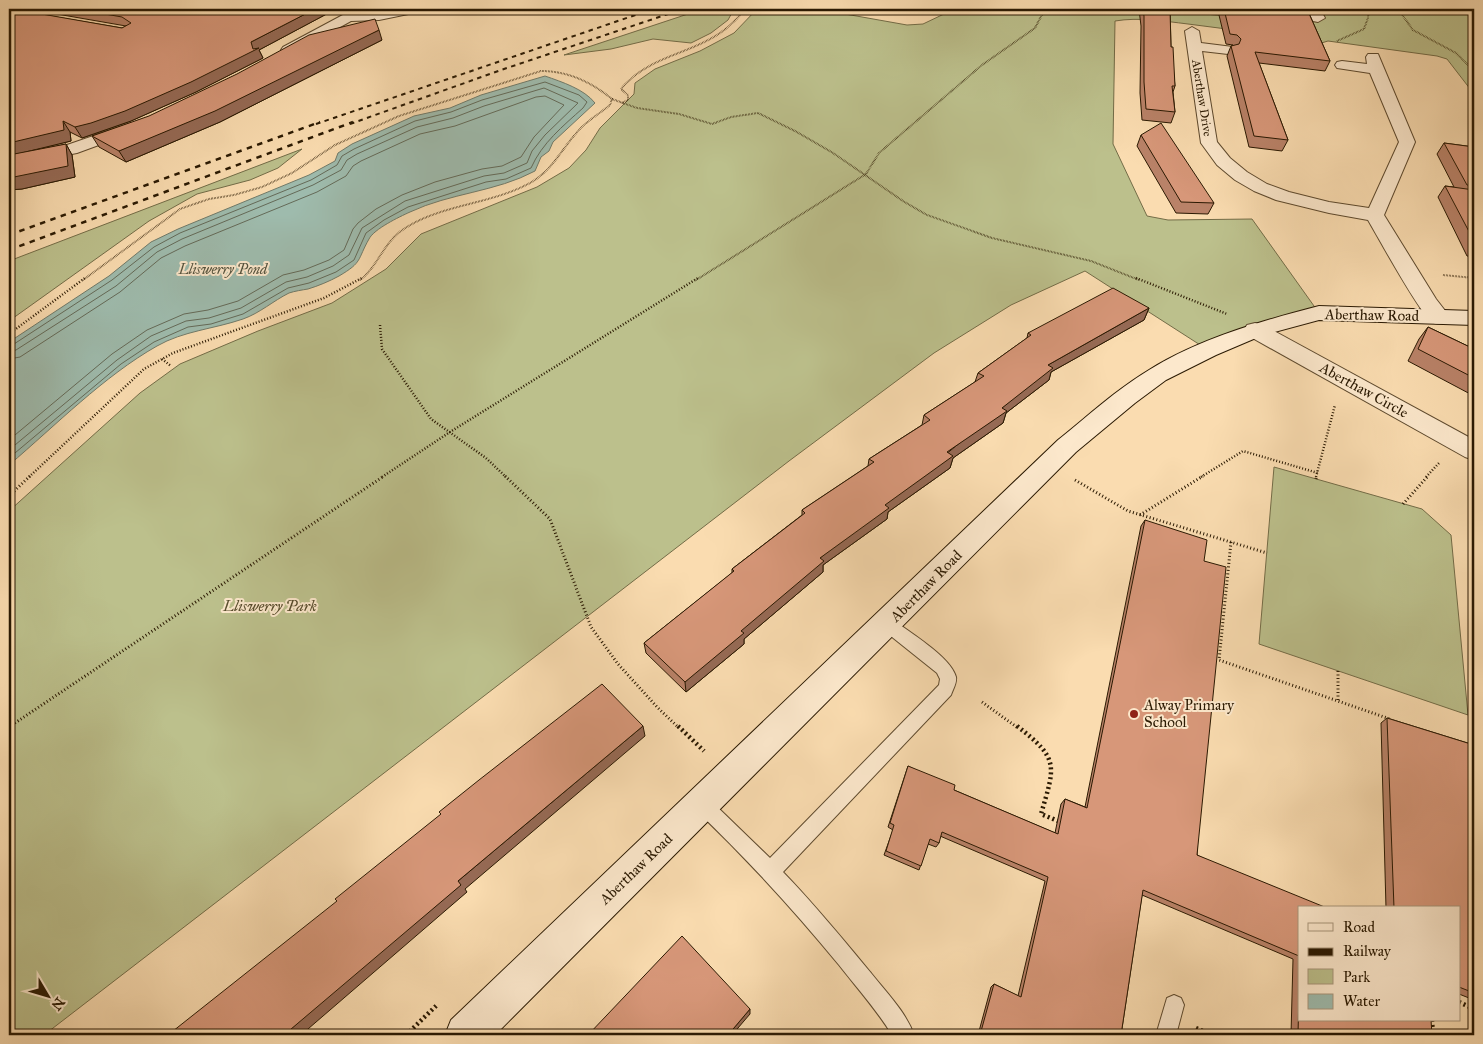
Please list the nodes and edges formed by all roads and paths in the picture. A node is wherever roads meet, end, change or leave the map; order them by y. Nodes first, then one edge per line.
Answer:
1 (363, 9) edge
2 (413, 9) edge
3 (745, 9) edge
4 (1045, 9) edge
5 (1132, 9) edge
6 (1370, 9) edge
7 (1398, 9) edge
8 (1043, 14) junction
9 (348, 17) junction
10 (1333, 44) dead end
11 (1228, 50) edge
12 (278, 56) edge
13 (1342, 65) dead end
14 (1474, 71) edge
15 (612, 98) junction
16 (622, 103) junction
17 (145, 123) edge
18 (9, 161) edge
19 (866, 174) junction
20 (1375, 215) junction
21 (1438, 317) junction
22 (1474, 318) edge
23 (1242, 323) junction
24 (380, 325) dead end
25 (9, 334) edge
26 (162, 359) junction
27 (171, 366) dead end
28 (1342, 378) junction
29 (450, 432) junction
30 (1466, 446) edge
31 (1318, 473) junction
32 (1316, 479) dead end
33 (9, 496) edge
34 (1102, 496) dead end
35 (1403, 504) dead end
36 (1140, 515) junction
37 (1231, 542) junction
38 (1267, 553) dead end
39 (887, 624) junction
40 (1338, 671) dead end
41 (1338, 701) junction
42 (982, 702) dead end
43 (1393, 720) edge
44 (9, 727) edge
45 (704, 751) dead end
46 (702, 804) junction
47 (1058, 821) dead end
48 (771, 871) junction
49 (1460, 1002) edge
50 (1174, 1005) dead end
51 (1474, 1009) edge
52 (1432, 1022) edge
53 (466, 1035) edge
54 (904, 1035) edge
55 (1166, 1035) edge
56 (1433, 1035) edge

1 - 9 street
2 - 9 street
3 - 16 path
4 - 8 path
5 - 8 path
6 - 10 path
7 - 14 path
8 - 19 path
9 - 12 street
11 - 20 street, Aberthaw Drive
13 - 20 street
15 - 16 path
15 - 25 path
15 - 26 path
16 - 19 path
17 - 18 street
19 - 23 path
19 - 29 path
20 - 21 street
21 - 22 street, Aberthaw Road
21 - 23 street, Aberthaw Road
23 - 28 street, Aberthaw Circle
23 - 39 street, Aberthaw Road
24 - 29 path
26 - 27 path
26 - 33 path
28 - 30 street, Aberthaw Circle
28 - 31 path
29 - 44 path
29 - 45 path
30 - 35 path
31 - 32 path
31 - 36 path
34 - 36 path
36 - 37 path
37 - 38 path
37 - 41 path
39 - 46 street, Aberthaw Road
39 - 48 lane
40 - 41 path
41 - 43 path
42 - 47 path
46 - 48 lane
46 - 53 street, Aberthaw Road
48 - 54 lane
49 - 51 path
50 - 55 lane
52 - 56 path

